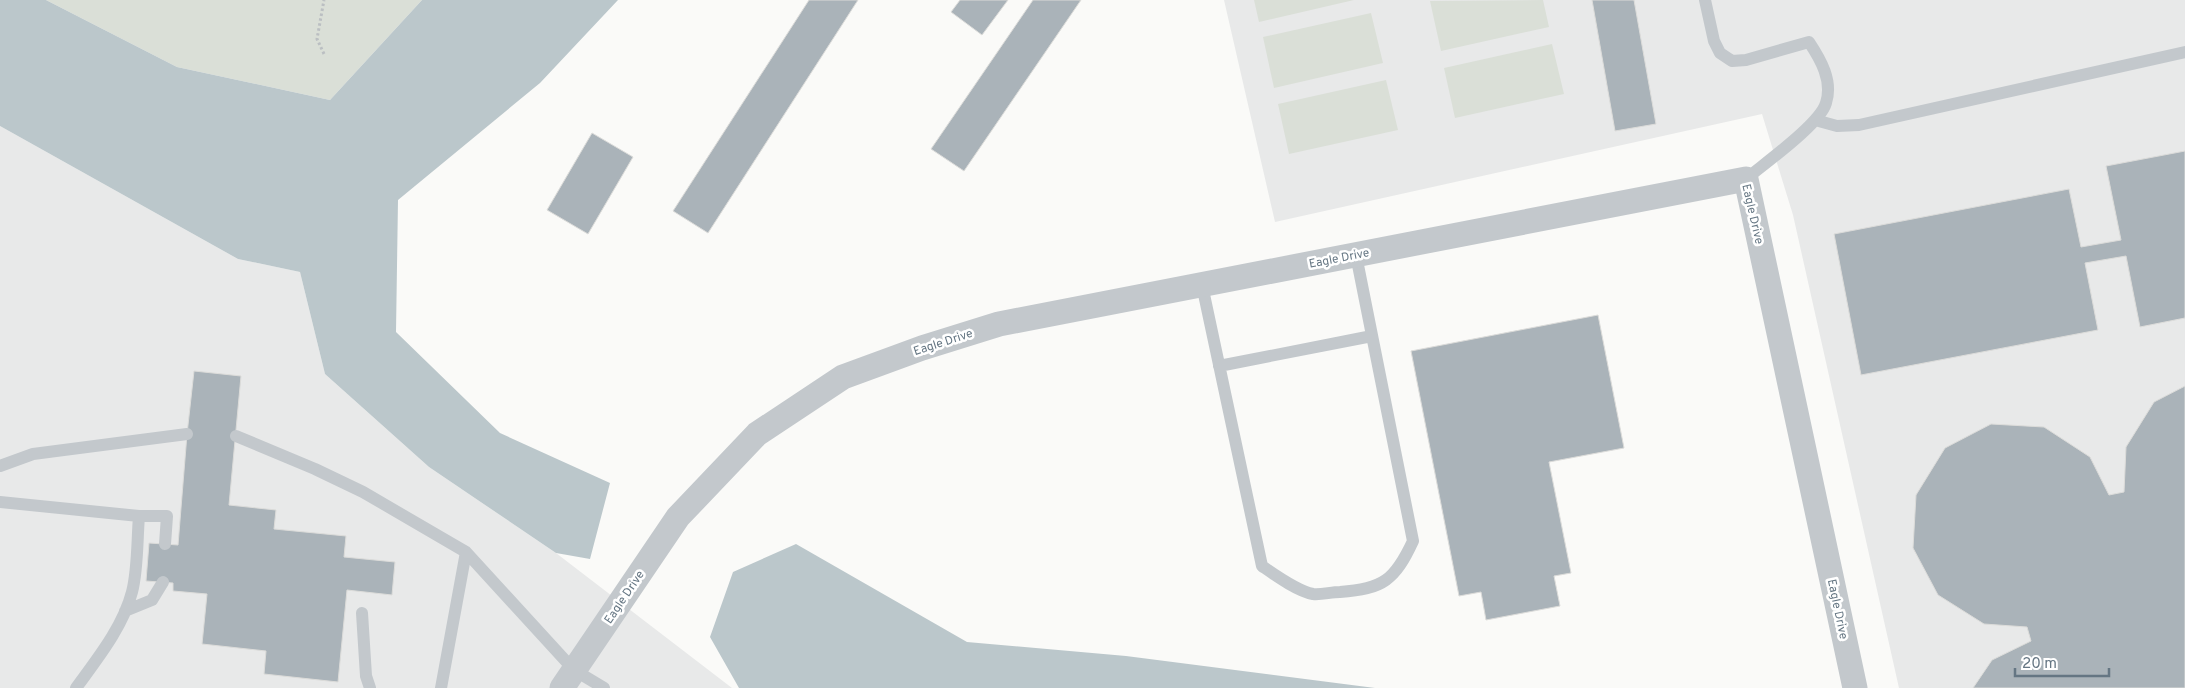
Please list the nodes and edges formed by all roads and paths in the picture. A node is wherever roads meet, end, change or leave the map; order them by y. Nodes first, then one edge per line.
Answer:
1 (324, 0) edge
2 (1705, 0) edge
3 (2185, 52) edge
4 (324, 54) dead end
5 (1815, 120) junction
6 (1746, 179) junction
7 (1356, 254) junction
8 (1202, 285) junction
9 (1372, 336) junction
10 (1219, 366) junction
11 (187, 434) dead end
12 (236, 436) dead end
13 (0, 466) edge
14 (0, 502) edge
15 (139, 516) junction
16 (165, 544) dead end
17 (466, 552) junction
18 (163, 582) dead end
19 (125, 611) junction
20 (362, 613) dead end
21 (568, 679) edge
22 (76, 688) edge
23 (370, 688) edge
24 (441, 688) edge
25 (604, 688) edge
26 (1855, 688) edge

1 - 4 path
2 - 5 lane
3 - 5 lane
5 - 6 lane
6 - 7 street, Eagle Drive
6 - 26 street, Eagle Drive
7 - 8 street, Eagle Drive
7 - 9 lane
8 - 10 lane
8 - 21 street, Eagle Drive
9 - 10 lane
9 - 10 lane
11 - 13 lane
12 - 17 lane
14 - 15 lane
15 - 16 lane
15 - 19 lane
17 - 21 lane
17 - 24 lane
18 - 19 lane
19 - 22 lane
20 - 23 lane
21 - 25 lane

